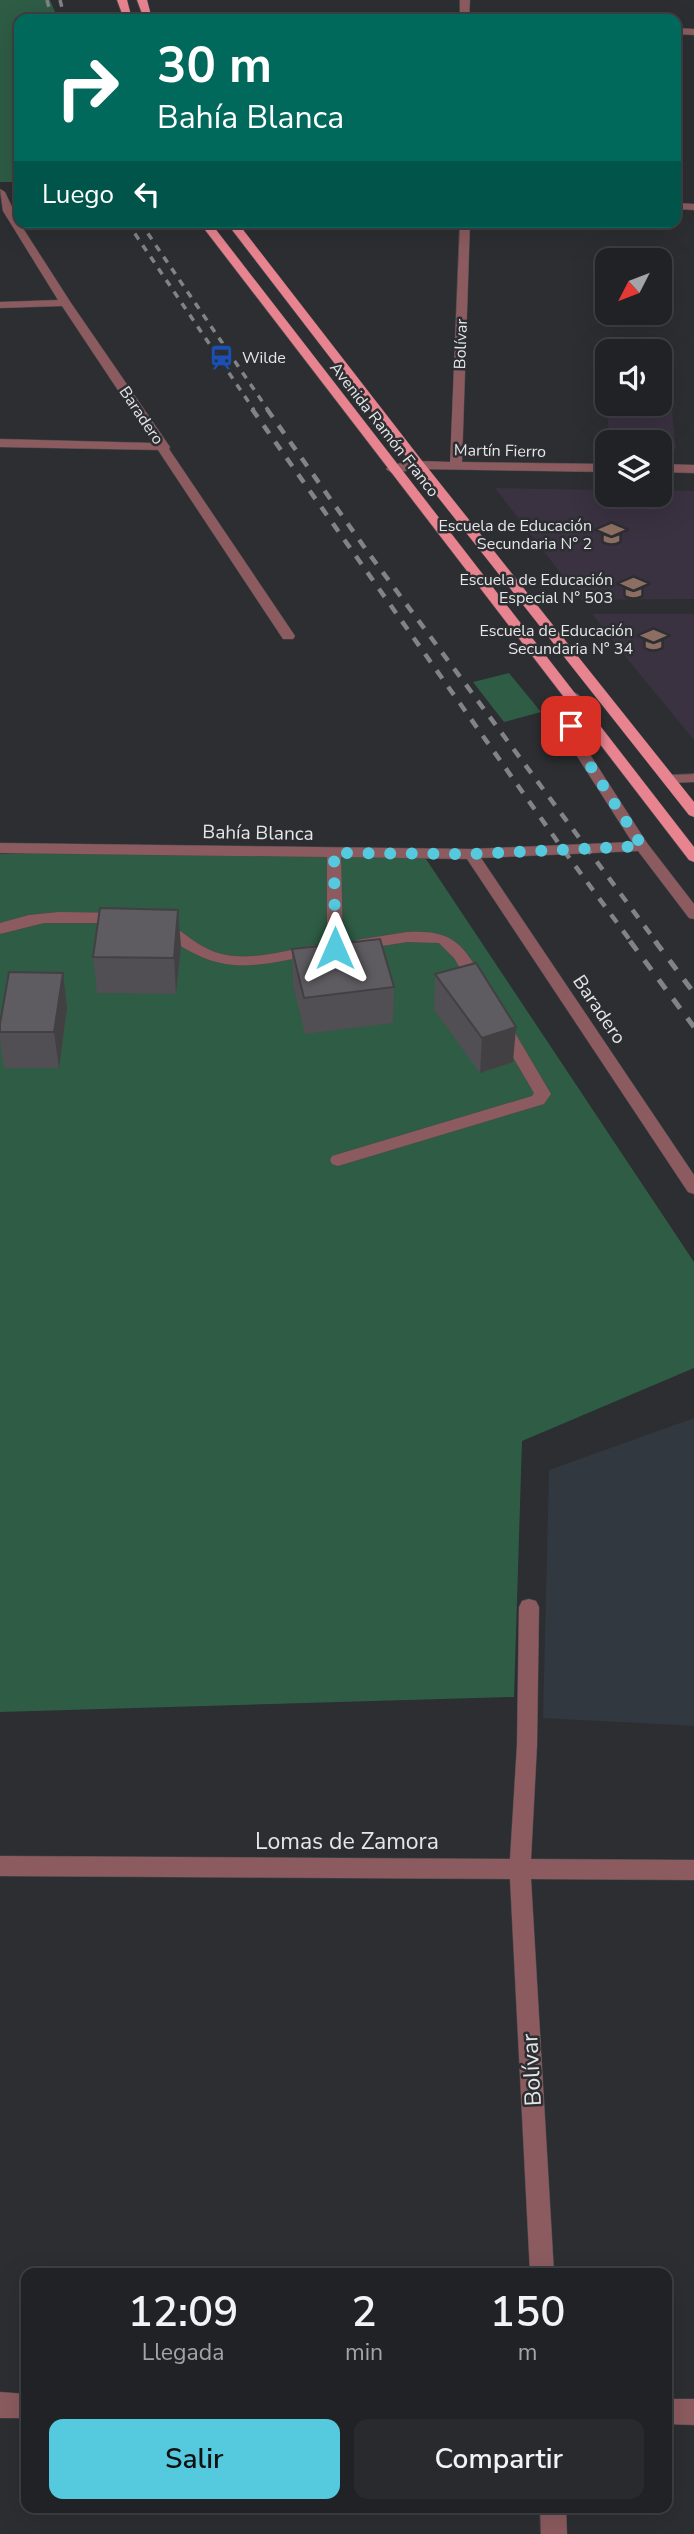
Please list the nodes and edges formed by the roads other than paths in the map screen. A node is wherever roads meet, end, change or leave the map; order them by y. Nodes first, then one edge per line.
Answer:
1 (3, 192) edge
2 (14, 221) edge
3 (19, 228) edge
4 (209, 228) edge
5 (236, 228) edge
6 (465, 228) edge
7 (65, 303) junction
8 (0, 305) edge
9 (0, 443) edge
10 (164, 447) junction
11 (419, 465) junction
12 (456, 465) junction
13 (595, 468) edge
14 (672, 468) edge
15 (392, 469) junction
16 (694, 469) edge
17 (288, 636) dead end
18 (572, 695) junction
19 (694, 778) edge
20 (668, 779) junction
21 (694, 812) edge
22 (642, 846) junction
23 (0, 848) edge
24 (334, 853) junction
25 (471, 854) junction
26 (694, 857) edge
27 (694, 914) edge
28 (0, 929) edge
29 (335, 948) junction
30 (338, 1160) dead end
31 (694, 1188) edge
32 (530, 1606) dead end
33 (0, 1866) edge
34 (520, 1867) junction
35 (694, 1870) edge
36 (542, 2268) edge
37 (0, 2405) edge
38 (21, 2406) edge
39 (672, 2412) edge
40 (694, 2412) edge
41 (553, 2513) edge
42 (554, 2534) edge

1 - 2 street, Baradero
3 - 7 street, Baradero
4 - 15 main road, Avenida Ramón Franco
5 - 11 main road, Avenida Ramón Franco
6 - 12 street, Bolívar
7 - 8 street
7 - 10 street, Baradero
9 - 10 street
10 - 17 street, Baradero
11 - 12 street, Martín Fierro
11 - 15 street, Martín Fierro
11 - 20 main road, Avenida Ramón Franco
12 - 13 street, Martín Fierro
14 - 16 street
15 - 18 main road, Avenida Ramón Franco
18 - 22 street
18 - 26 main road, Avenida Ramón Franco
19 - 20 street
20 - 21 main road, Avenida Ramón Franco
22 - 25 street, Bahía Blanca
22 - 27 street
23 - 24 street, Bahía Blanca
24 - 25 street, Bahía Blanca
24 - 29 street
25 - 31 street, Baradero
28 - 29 street
29 - 30 street
32 - 34 street, Bolívar
33 - 34 street, Lomas de Zamora
34 - 35 street, Lomas de Zamora
34 - 36 street, Bolívar
37 - 38 street
39 - 40 street
41 - 42 street

